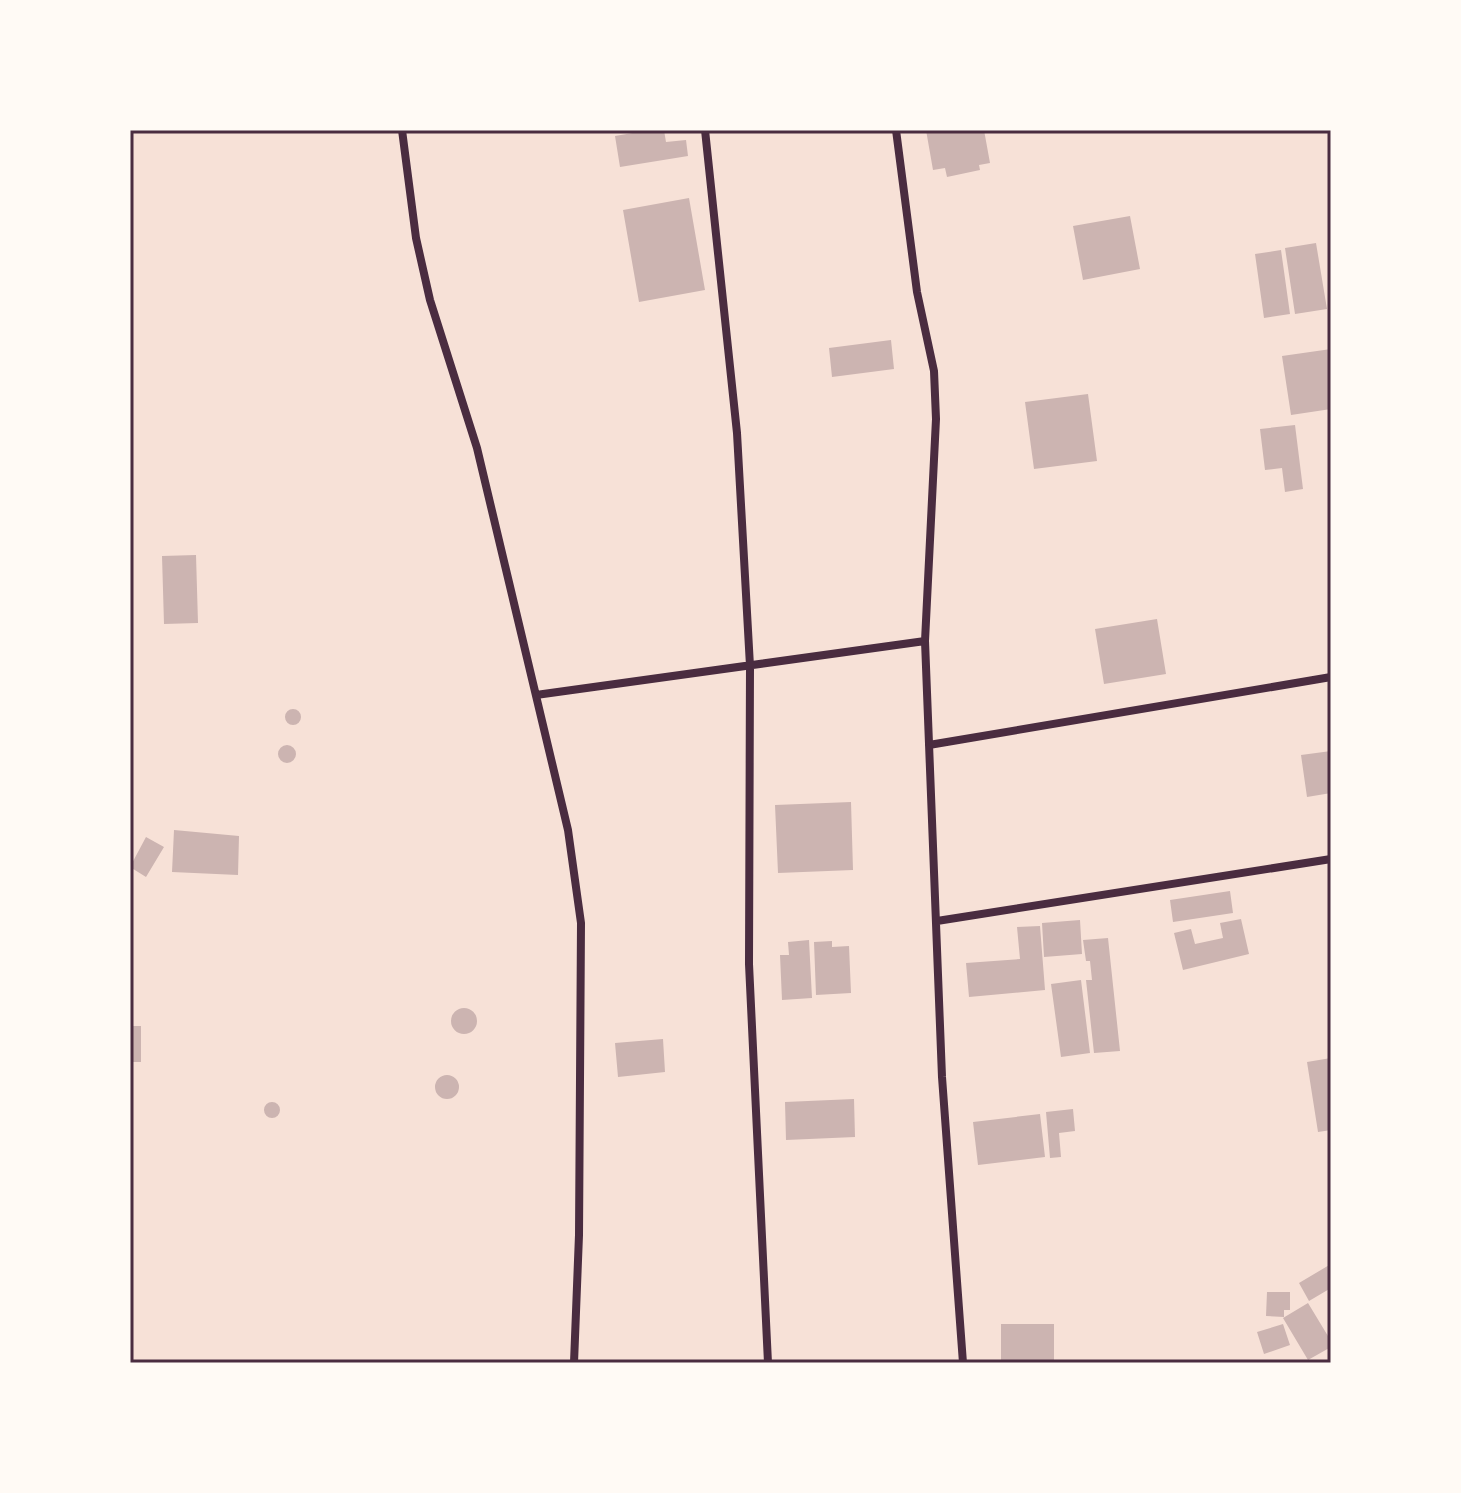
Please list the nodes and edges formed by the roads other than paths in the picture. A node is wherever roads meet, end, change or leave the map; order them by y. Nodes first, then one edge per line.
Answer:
1 (402, 130) edge
2 (705, 130) edge
3 (896, 130) edge
4 (925, 641) junction
5 (750, 666) junction
6 (1331, 677) edge
7 (536, 695) junction
8 (929, 745) junction
9 (1331, 859) edge
10 (937, 921) junction
11 (574, 1363) edge
12 (768, 1363) edge
13 (963, 1363) edge

1 - 7 street
2 - 5 street
3 - 4 street
4 - 5 street
4 - 8 street
5 - 7 street
5 - 12 street
6 - 8 street
7 - 11 street
8 - 10 street
9 - 10 street
10 - 13 street

